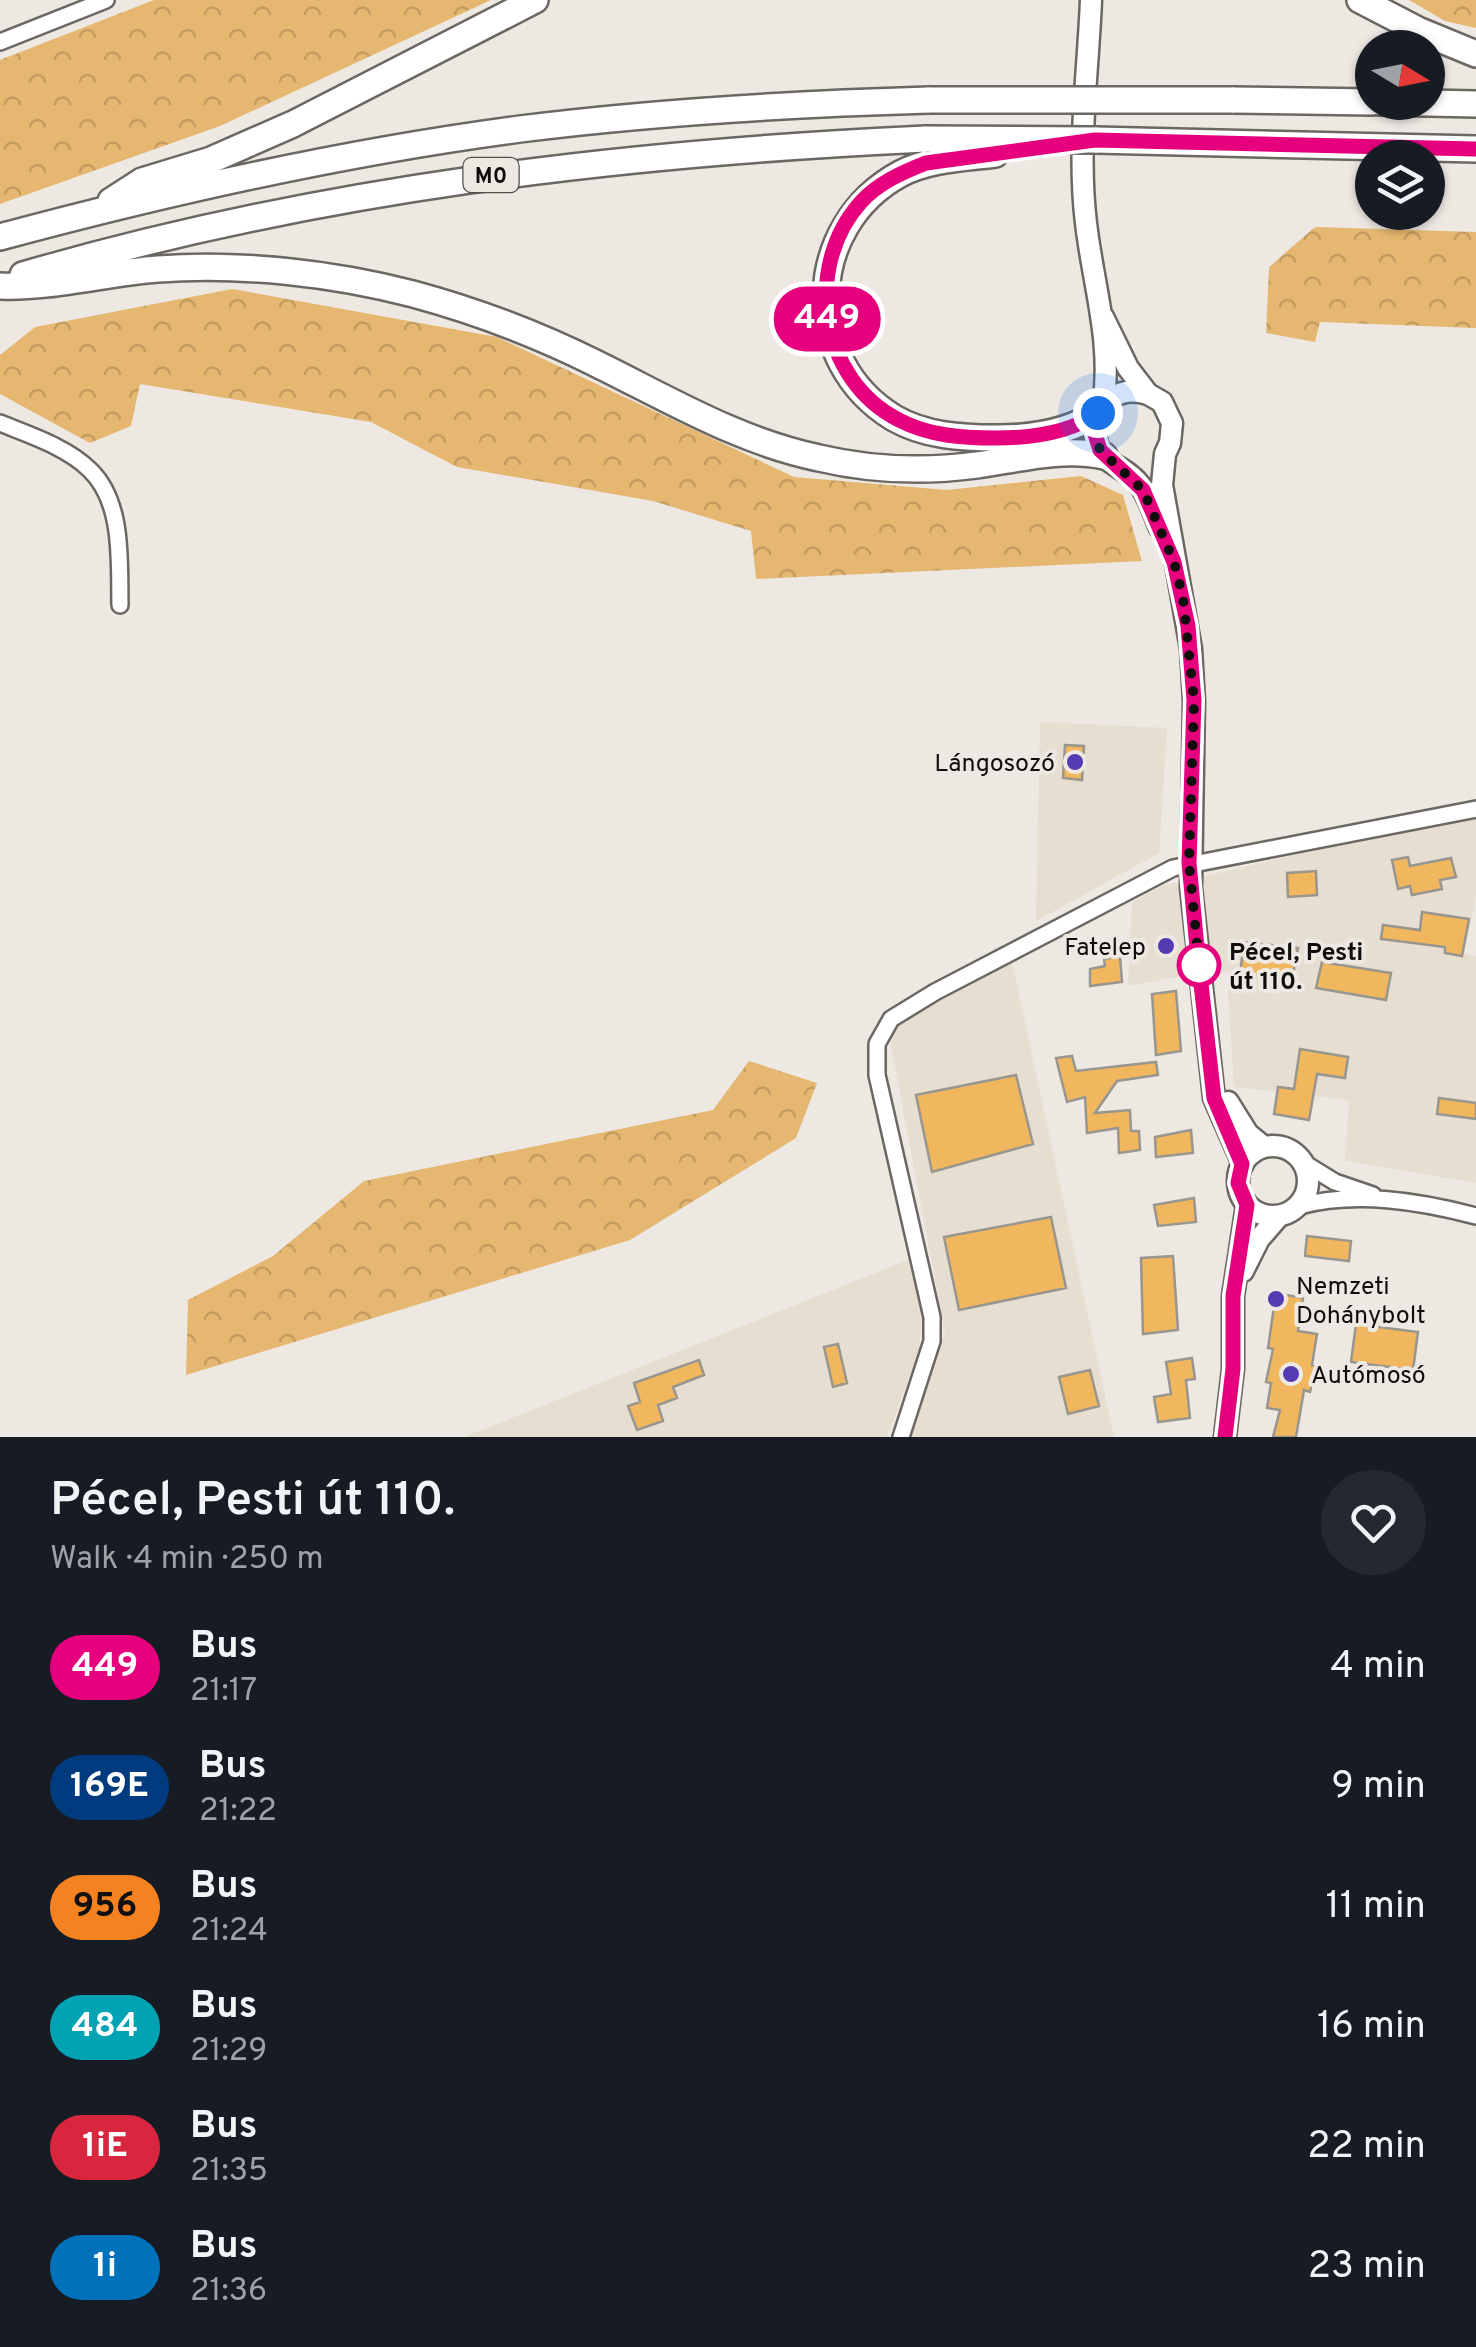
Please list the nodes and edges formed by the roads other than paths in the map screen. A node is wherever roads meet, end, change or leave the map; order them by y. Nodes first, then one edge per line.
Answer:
1 (106, 0) edge
2 (534, 0) edge
3 (1360, 0) edge
4 (1091, 3) edge
5 (0, 42) edge
6 (1476, 54) edge
7 (1355, 102) edge
8 (1445, 103) edge
9 (1476, 104) edge
10 (1095, 140) junction
11 (1476, 149) edge
12 (96, 211) junction
13 (0, 237) edge
14 (0, 284) edge
15 (1104, 318) junction
16 (1148, 394) junction
17 (1101, 409) junction
18 (0, 422) edge
19 (1164, 454) junction
20 (1113, 462) junction
21 (1174, 562) junction
22 (120, 605) dead end
23 (1476, 809) edge
24 (1189, 863) junction
25 (1210, 1046) junction
26 (1264, 1146) junction
27 (1304, 1163) junction
28 (1242, 1164) junction
29 (1391, 1200) junction
30 (1247, 1205) junction
31 (1299, 1206) junction
32 (1279, 1216) junction
33 (1476, 1216) edge
34 (1233, 1296) junction
35 (901, 1437) edge
36 (1225, 1437) edge

1 - 5 street
2 - 12 highway
3 - 6 highway
4 - 15 main road
7 - 12 highway, M0, bridge
8 - 9 highway, M0
10 - 11 highway, M0
10 - 14 highway, M0, bridge
10 - 17 highway, bridge
12 - 13 highway, M0
14 - 20 highway
15 - 16 main road
15 - 17 main road
16 - 17 main road
16 - 19 main road
17 - 20 main road
18 - 22 street
19 - 20 main road
19 - 21 main road
20 - 21 main road
21 - 24 main road
23 - 24 street
24 - 25 main road
24 - 35 street
25 - 26 main road
25 - 28 main road
26 - 27 main road
26 - 28 main road
27 - 29 street
27 - 31 main road
28 - 30 main road
29 - 31 street
29 - 33 street
30 - 32 main road
30 - 34 main road
31 - 32 main road
32 - 34 main road
34 - 36 main road

